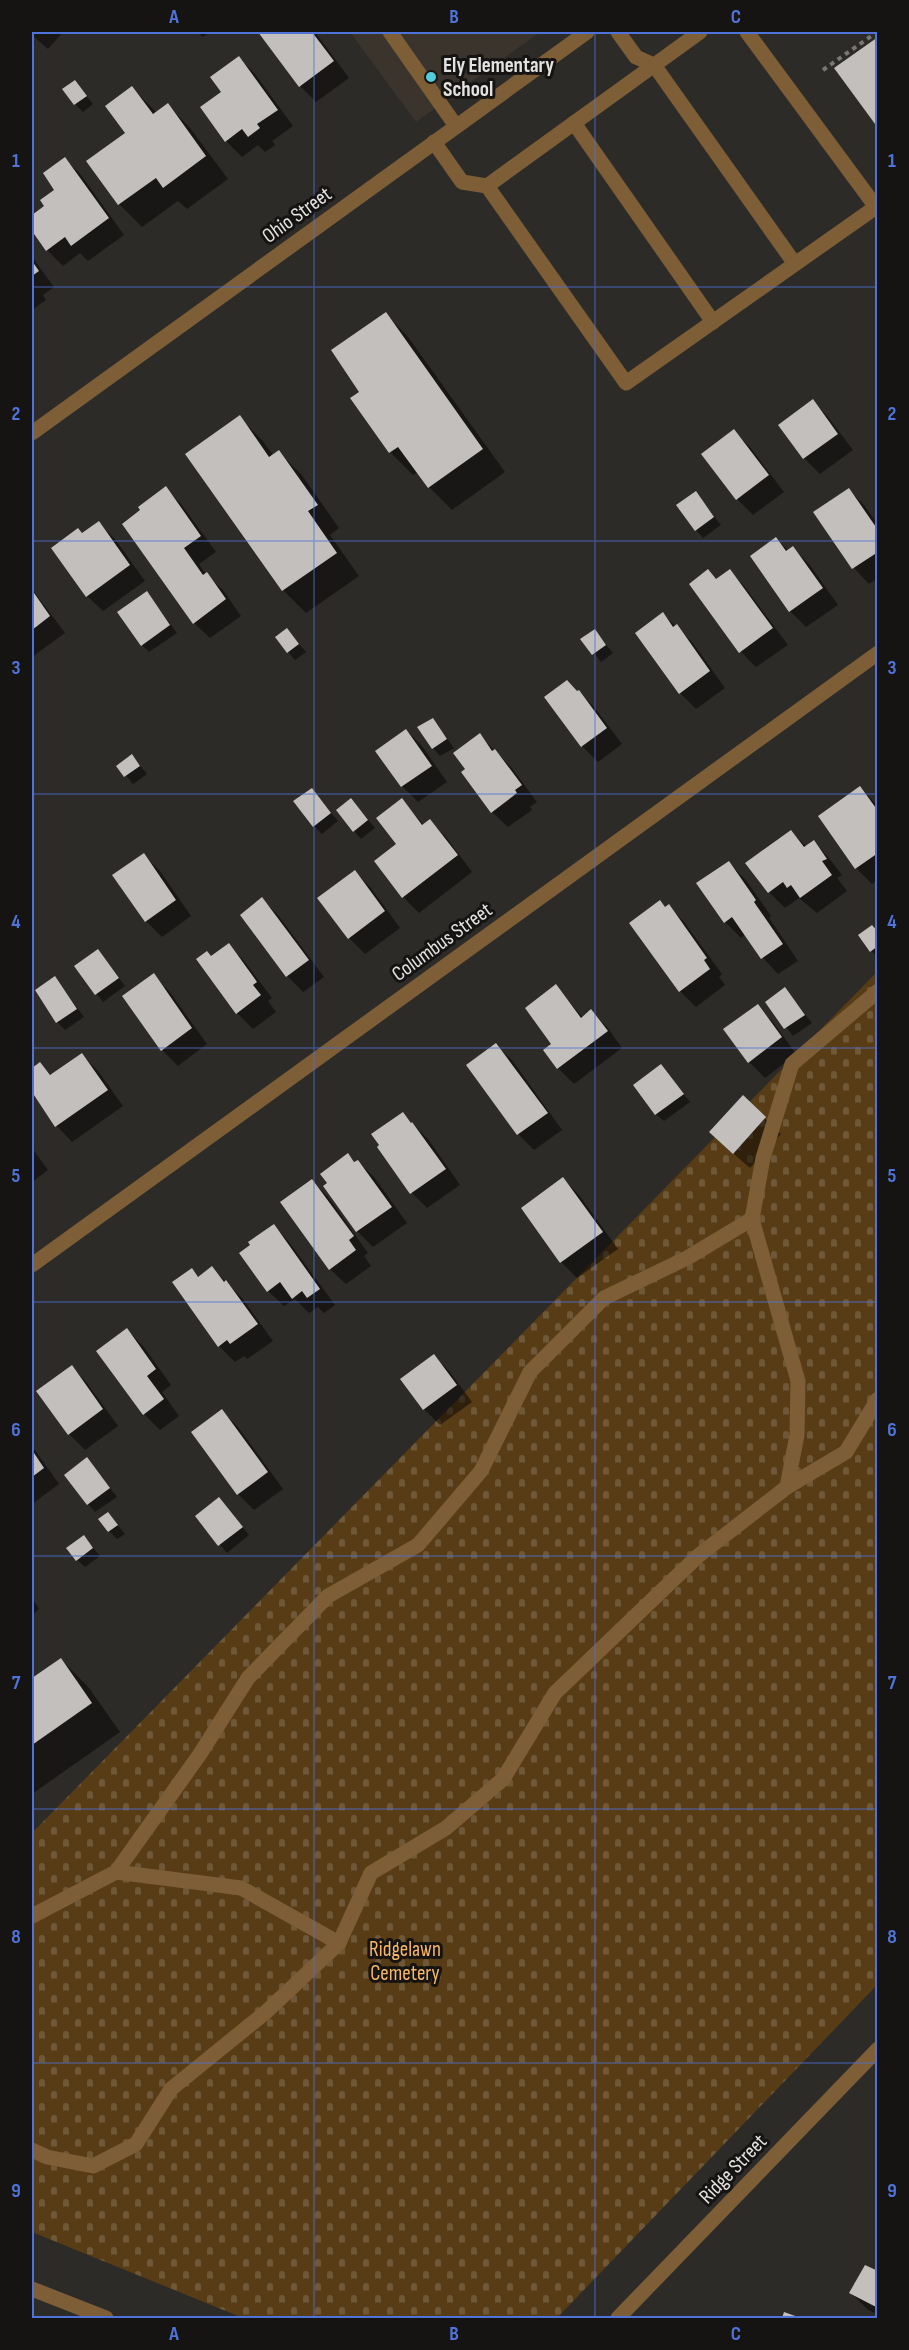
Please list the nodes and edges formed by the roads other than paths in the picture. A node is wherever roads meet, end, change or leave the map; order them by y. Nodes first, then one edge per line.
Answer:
1 (390, 32) edge
2 (587, 32) edge
3 (618, 32) edge
4 (700, 32) edge
5 (747, 32) edge
6 (654, 65) junction
7 (574, 123) junction
8 (456, 126) junction
9 (434, 142) junction
10 (487, 186) junction
11 (795, 264) junction
12 (713, 322) junction
13 (32, 433) edge
14 (878, 653) edge
15 (878, 991) edge
16 (752, 1219) junction
17 (32, 1265) edge
18 (878, 1399) edge
19 (787, 1487) junction
20 (116, 1872) junction
21 (32, 1916) edge
22 (339, 1943) junction
23 (878, 2049) edge
24 (32, 2151) edge
25 (32, 2289) edge
26 (83, 2315) edge
27 (106, 2319) edge
28 (618, 2319) edge

1 - 8 street
2 - 8 street, Ohio Street
3 - 6 street
4 - 6 street
5 - 11 street
6 - 7 street
6 - 11 street
7 - 10 street
7 - 12 street
8 - 9 street, Ohio Street
9 - 10 street
9 - 13 street, Ohio Street
10 - 12 street
11 - 12 street
14 - 17 street, Columbus Street
15 - 16 street
16 - 19 street
16 - 20 street
18 - 19 street
19 - 22 street
20 - 21 street
20 - 22 street
22 - 24 street
23 - 28 street, Ridge Street
25 - 26 street
26 - 27 street

